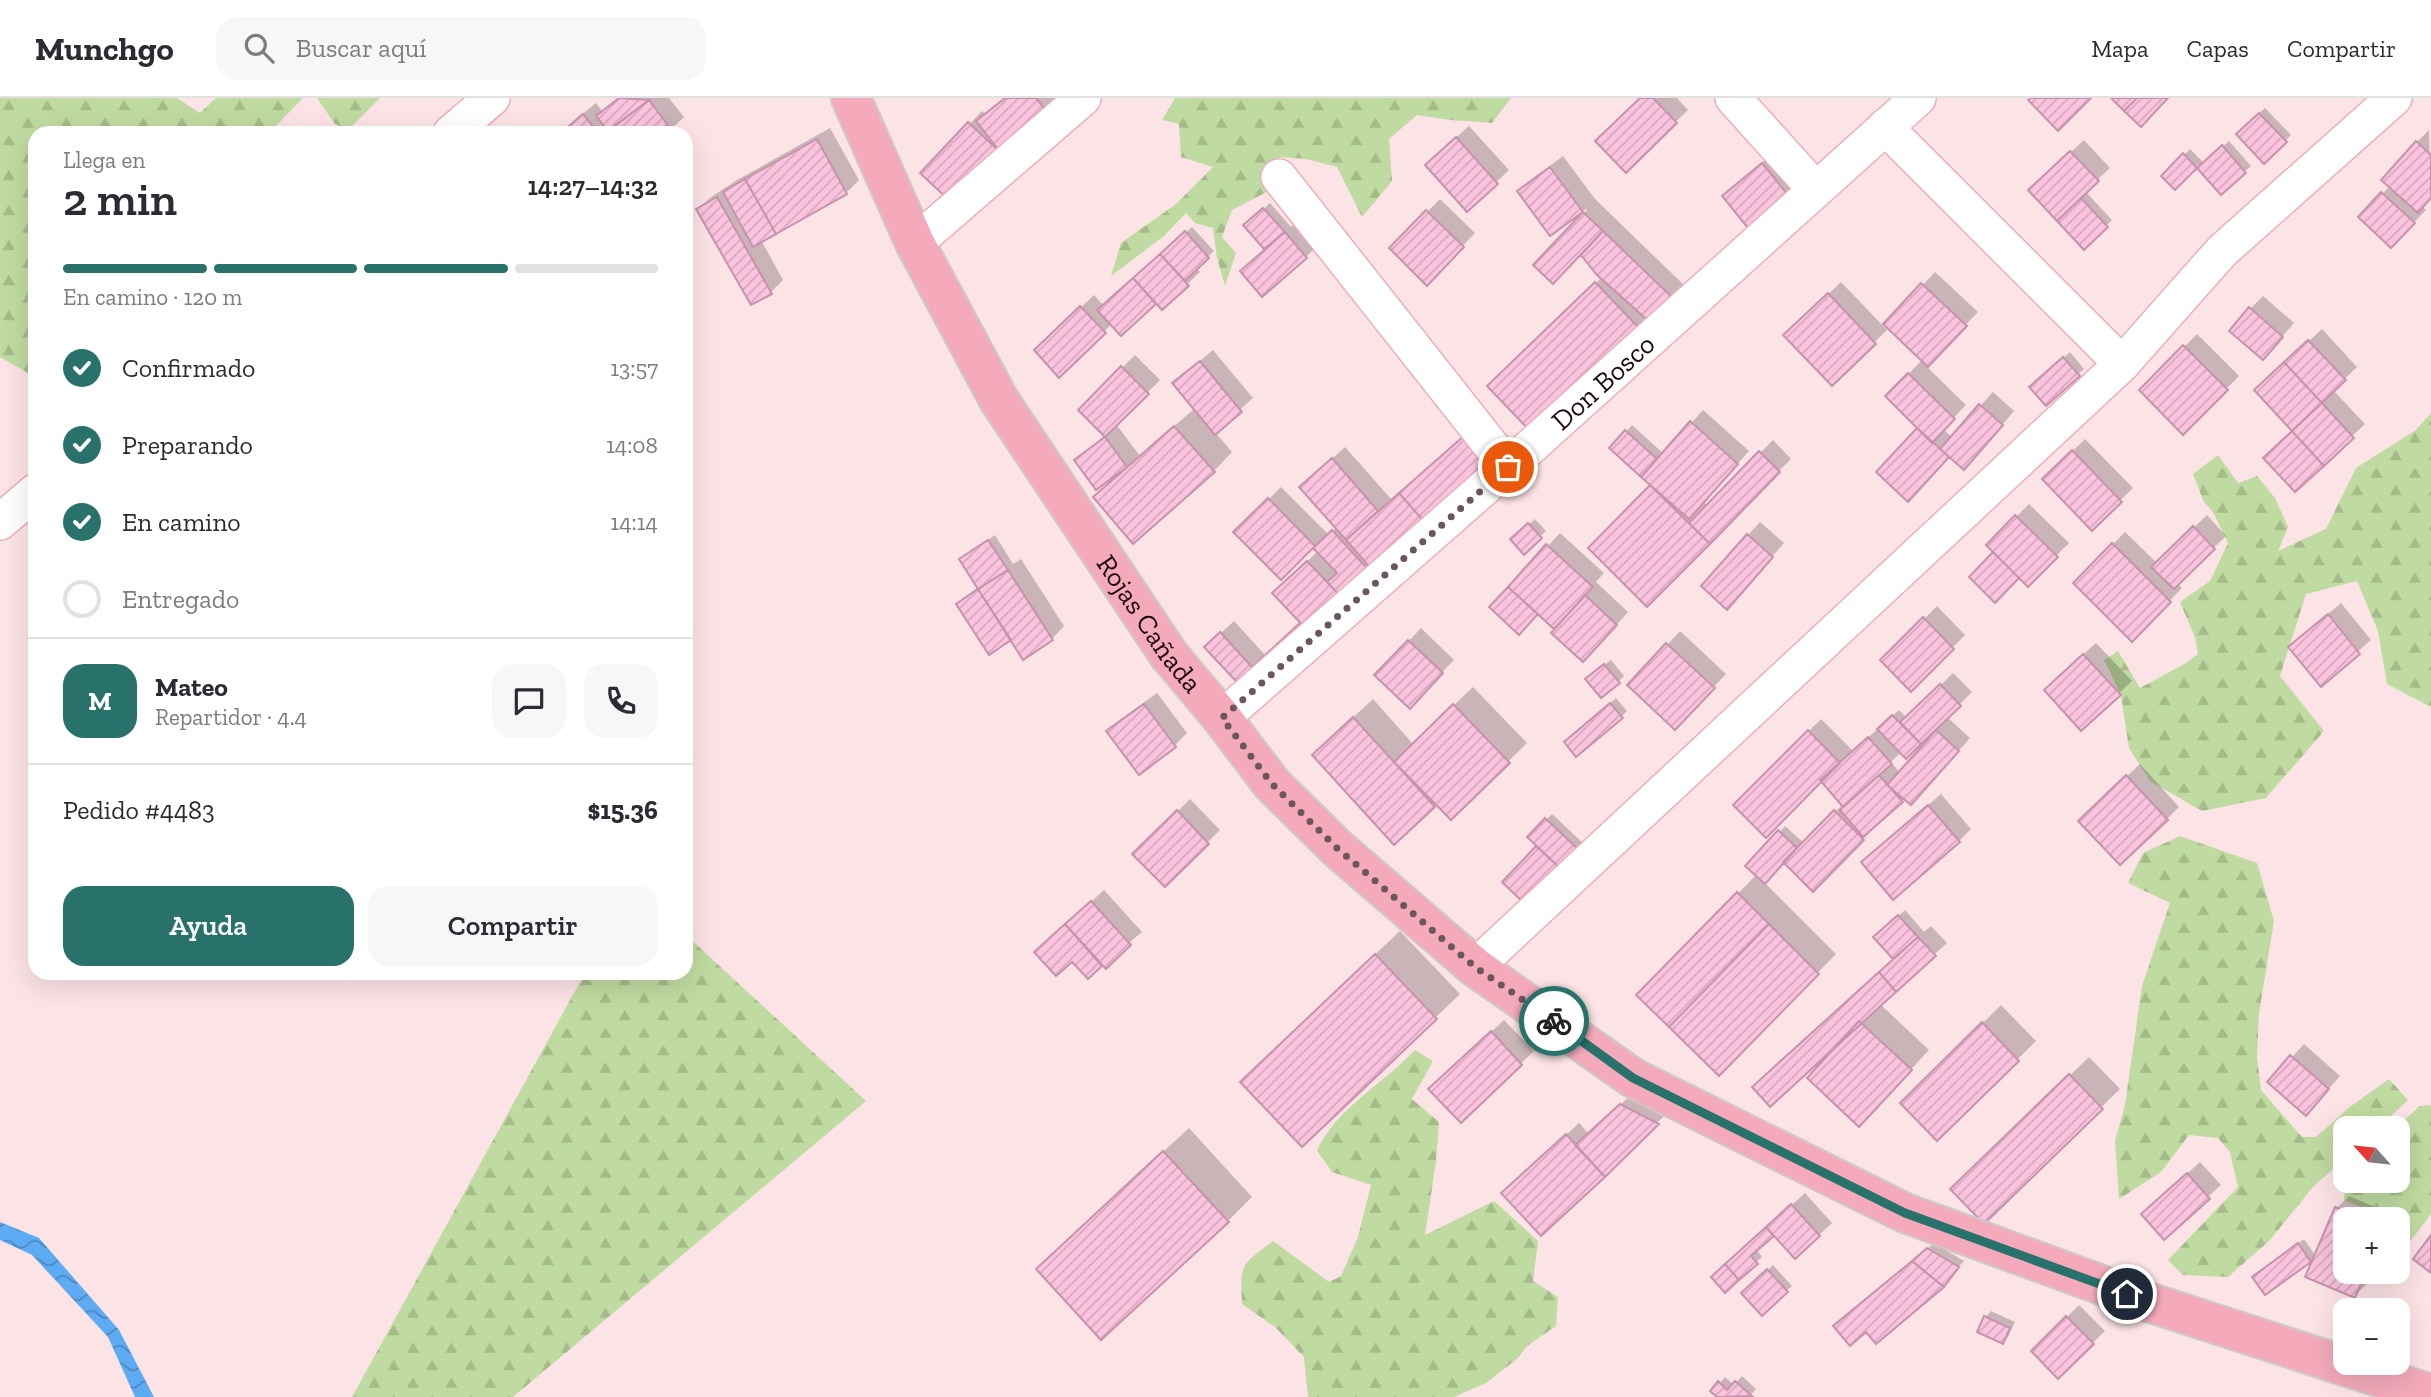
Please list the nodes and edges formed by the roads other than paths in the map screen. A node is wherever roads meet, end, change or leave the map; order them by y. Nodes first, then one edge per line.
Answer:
1 (492, 98) edge
2 (851, 98) edge
3 (1083, 98) edge
4 (1734, 98) edge
5 (1918, 98) edge
6 (2394, 98) edge
7 (460, 126) edge
8 (1885, 127) junction
9 (1279, 177) dead end
10 (1816, 190) junction
11 (915, 243) junction
12 (2122, 364) junction
13 (1508, 467) junction
14 (28, 498) edge
15 (0, 522) edge
16 (1222, 718) junction
17 (1475, 967) junction
18 (2431, 1394) edge

1 - 7 street
2 - 11 main road, Rojas Cañada
3 - 11 street
4 - 10 street
5 - 8 street, Don Bosco
6 - 12 street
8 - 10 street, Don Bosco
8 - 12 street
9 - 13 street
10 - 13 street, Don Bosco
11 - 16 main road, Rojas Cañada
12 - 17 street
13 - 16 street, Don Bosco
14 - 15 street
16 - 17 main road, Rojas Cañada
17 - 18 main road, Rojas Cañada

